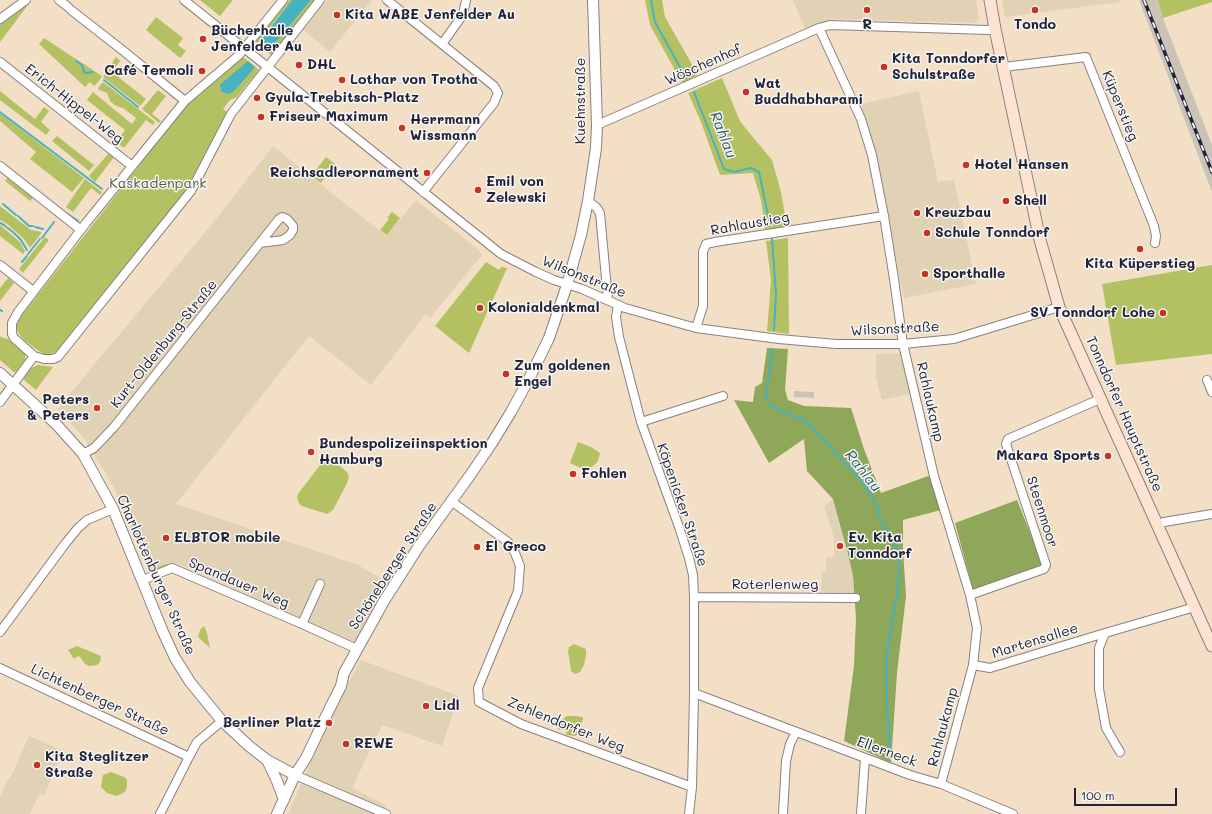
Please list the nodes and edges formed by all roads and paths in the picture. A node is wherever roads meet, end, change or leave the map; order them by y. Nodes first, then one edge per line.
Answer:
1 (26, 0) edge
2 (59, 0) edge
3 (184, 0) edge
4 (283, 0) edge
5 (320, 0) edge
6 (387, 0) edge
7 (466, 0) edge
8 (593, 0) edge
9 (990, 0) edge
10 (0, 19) edge
11 (819, 28) junction
12 (995, 29) junction
13 (442, 44) junction
14 (244, 48) junction
15 (0, 62) edge
16 (267, 67) junction
17 (1004, 67) junction
18 (185, 101) junction
19 (597, 125) junction
20 (0, 166) edge
21 (132, 166) junction
22 (423, 192) junction
23 (588, 201) junction
24 (884, 216) junction
25 (81, 230) junction
26 (260, 243) dead end
27 (1155, 243) dead end
28 (0, 265) edge
29 (567, 285) junction
30 (33, 291) junction
31 (608, 300) junction
32 (618, 305) junction
33 (1059, 307) junction
34 (696, 328) junction
35 (903, 344) junction
36 (34, 356) junction
37 (0, 373) edge
38 (1207, 380) dead end
39 (13, 384) junction
40 (1212, 392) edge
41 (723, 396) dead end
42 (1100, 399) junction
43 (0, 402) edge
44 (641, 422) junction
45 (83, 454) junction
46 (451, 502) junction
47 (113, 509) junction
48 (1212, 514) edge
49 (1157, 525) junction
50 (143, 580) junction
51 (320, 584) dead end
52 (970, 595) junction
53 (694, 597) junction
54 (856, 598) dead end
55 (1195, 607) junction
56 (302, 624) junction
57 (0, 632) edge
58 (1105, 633) junction
59 (1212, 646) edge
60 (357, 649) junction
61 (973, 665) junction
62 (0, 668) edge
63 (694, 693) junction
64 (222, 721) junction
65 (796, 732) junction
66 (1120, 752) dead end
67 (189, 757) junction
68 (865, 758) junction
69 (267, 760) junction
70 (295, 775) junction
71 (941, 784) junction
72 (692, 787) junction
73 (284, 800) junction
74 (382, 813) edge
75 (160, 814) edge
76 (277, 814) edge
77 (689, 814) edge
78 (783, 814) edge
79 (861, 814) edge
80 (1013, 814) edge

1 - 10 street
2 - 18 street
3 - 14 street, Wilsonstraße
4 - 14 street
5 - 16 street
6 - 13 street
7 - 13 street
8 - 19 street, Kuehnstraße
9 - 12 main road, Tonndorfer Hauptstraße
11 - 12 street, Wöschenhof
11 - 19 street, Wöschenhof
11 - 24 street, Rahlaukamp
12 - 17 main road, Tonndorfer Hauptstraße
13 - 22 street
14 - 16 street, Wilsonstraße
14 - 18 street
15 - 21 street, Erich-Hippel-Weg
16 - 22 street, Wilsonstraße
16 - 36 street
17 - 27 street, Küperstieg
17 - 33 main road, Tonndorfer Hauptstraße
18 - 21 street
19 - 23 street, Kuehnstraße
20 - 25 street
21 - 25 street
22 - 29 street, Wilsonstraße
23 - 29 street, Kuehnstraße
23 - 31 street
24 - 34 street, Rahlaustieg
24 - 35 street, Rahlaukamp
25 - 30 street
26 - 45 street, Kurt-Oldenburg-Straße
28 - 30 street
29 - 31 street, Wilsonstraße
29 - 46 street, Schöneberger Straße
30 - 36 street
31 - 32 street, Wilsonstraße
32 - 34 street, Wilsonstraße
32 - 44 street, Köpenicker Straße
33 - 35 street, Wilsonstraße
33 - 42 main road, Tonndorfer Hauptstraße
34 - 35 street, Wilsonstraße
35 - 52 street, Rahlaukamp
36 - 39 street
37 - 39 street, Charlottenburger Straße
38 - 40 street
39 - 43 street
39 - 45 street, Charlottenburger Straße
41 - 44 street
42 - 49 main road, Tonndorfer Hauptstraße
42 - 52 street, Steenmoor
44 - 53 street, Köpenicker Straße
45 - 47 street, Charlottenburger Straße
46 - 60 street, Schöneberger Straße
46 - 72 street, Zehlendorfer Weg
47 - 50 street, Charlottenburger Straße
47 - 57 street
48 - 49 street
49 - 55 main road, Tonndorfer Hauptstraße
50 - 56 street, Spandauer Weg
50 - 64 street, Charlottenburger Straße
51 - 56 street, Spandauer Weg
52 - 61 street, Rahlaukamp
53 - 54 street, Roterlenweg
53 - 63 street, Köpenicker Straße
55 - 58 street, Martensallee
55 - 59 main road, Tonndorfer Hauptstraße
56 - 60 street, Spandauer Weg
58 - 61 street, Martensallee
58 - 66 street
60 - 70 street, Schöneberger Straße
61 - 71 street, Rahlaukamp
62 - 67 street, Lichtenberger Straße
63 - 65 street, Ellerneck
63 - 72 street, Köpenicker Straße
64 - 67 street
64 - 69 street, Charlottenburger Straße
65 - 68 street, Ellerneck
65 - 78 street
67 - 75 street
68 - 71 street, Ellerneck
68 - 79 street
69 - 70 street, Charlottenburger Straße
69 - 73 street
70 - 73 street, Schöneberger Straße
70 - 74 street, Charlottenburger Straße
71 - 80 street, Ellerneck
72 - 77 street, Köpenicker Straße
73 - 76 street, Schöneberger Straße

